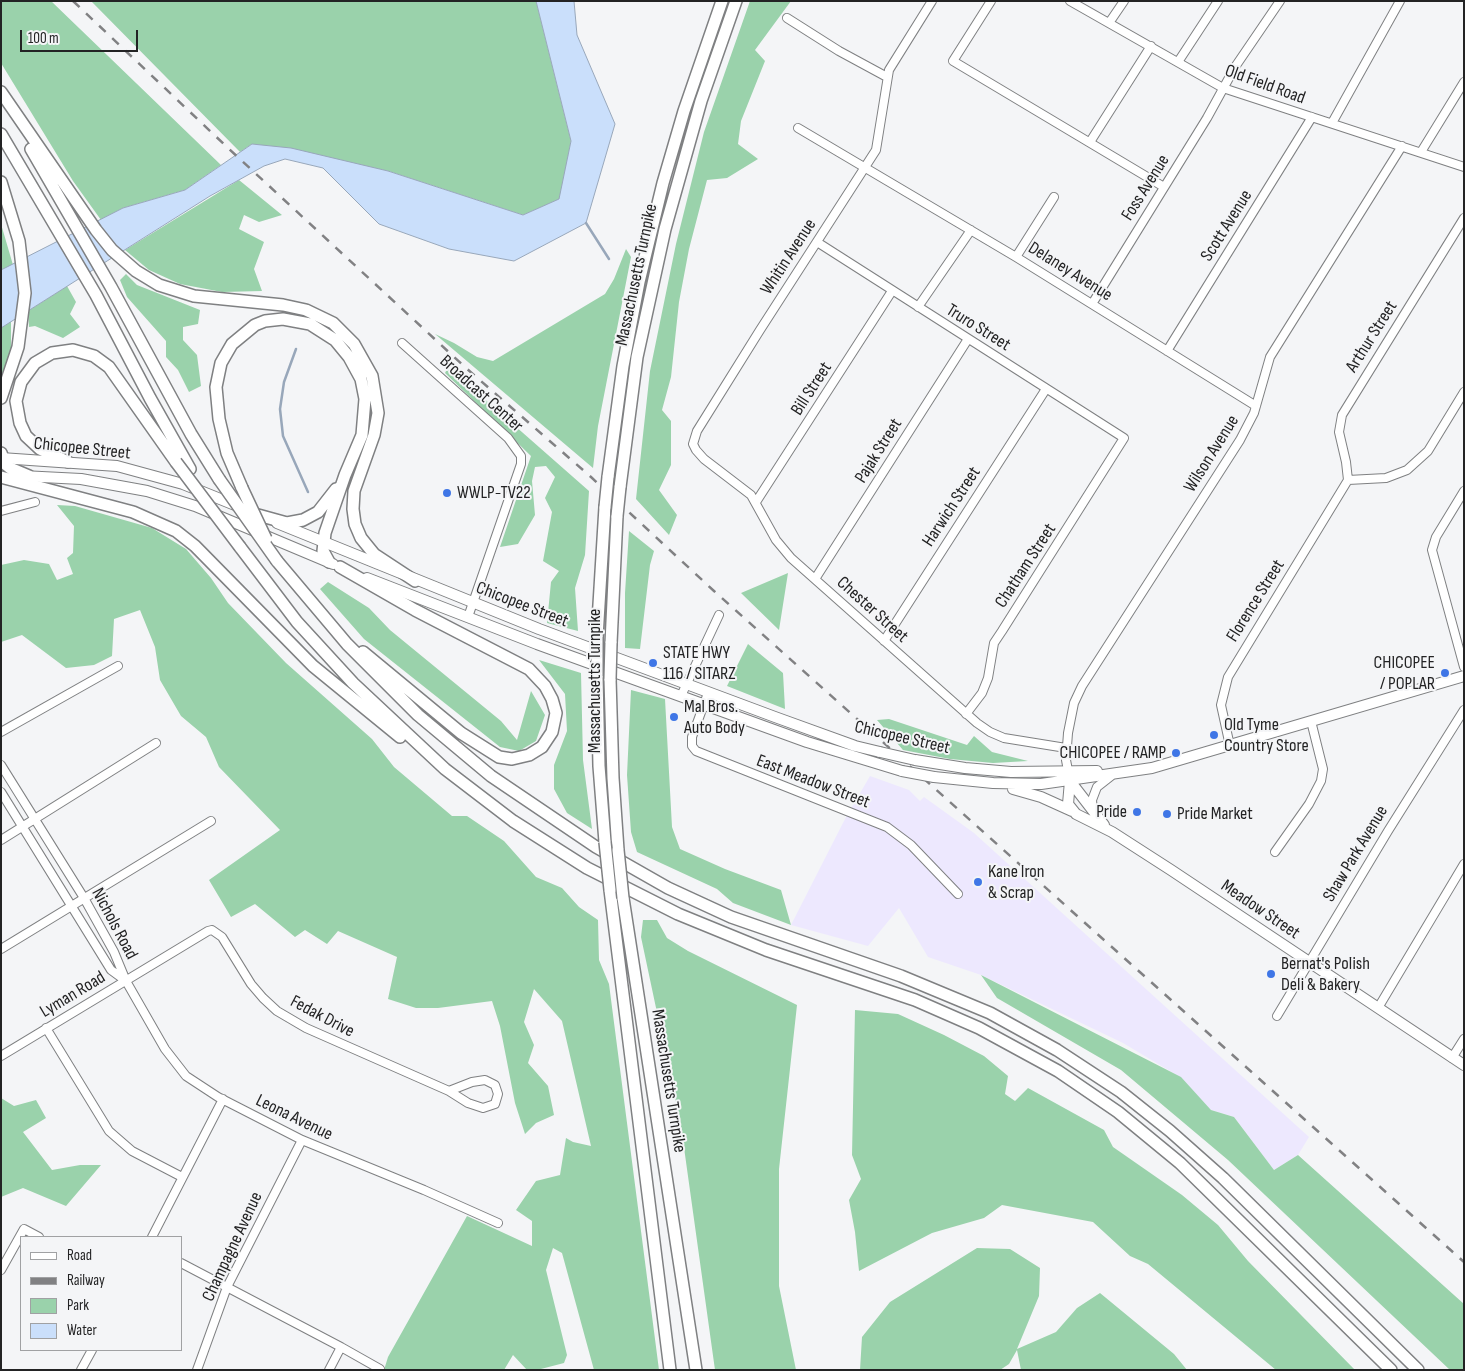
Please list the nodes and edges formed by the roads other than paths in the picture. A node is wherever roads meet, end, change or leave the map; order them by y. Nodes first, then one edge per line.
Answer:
1 (722, 1) edge
2 (736, 1) edge
3 (932, 1) edge
4 (992, 1) edge
5 (1070, 1) edge
6 (1124, 1) edge
7 (1218, 1) edge
8 (1280, 1) edge
9 (1400, 1) edge
10 (787, 18) dead end
11 (1109, 23) junction
12 (1151, 46) junction
13 (1178, 62) junction
14 (887, 77) junction
15 (1464, 82) edge
16 (1223, 88) junction
17 (1, 92) edge
18 (1, 98) edge
19 (1312, 117) junction
20 (1332, 123) junction
21 (798, 128) dead end
22 (1, 134) edge
23 (1090, 142) junction
24 (1402, 146) junction
25 (1421, 152) junction
26 (866, 167) junction
27 (1464, 167) edge
28 (1, 182) edge
29 (1164, 186) junction
30 (1054, 197) dead end
31 (1464, 218) edge
32 (971, 230) junction
33 (817, 242) junction
34 (1016, 257) junction
35 (892, 291) junction
36 (1092, 304) junction
37 (918, 307) junction
38 (968, 339) junction
39 (402, 344) dead end
40 (1167, 350) junction
41 (1046, 389) junction
42 (1464, 392) edge
43 (2, 397) edge
44 (1, 405) edge
45 (1256, 406) junction
46 (1124, 438) joint
47 (694, 445) joint
48 (2, 457) edge
49 (68, 462) junction
50 (345, 475) junction
51 (1, 476) edge
52 (29, 476) junction
53 (1348, 480) junction
54 (1464, 491) edge
55 (35, 502) dead end
56 (756, 502) junction
57 (1, 511) edge
58 (258, 515) junction
59 (323, 543) junction
60 (240, 547) junction
61 (277, 561) junction
62 (329, 562) junction
63 (340, 567) junction
64 (815, 579) junction
65 (415, 581) junction
66 (473, 604) junction
67 (719, 615) dead end
68 (468, 617) junction
69 (324, 618) junction
70 (884, 641) junction
71 (1462, 655) edge
72 (118, 666) dead end
73 (1464, 667) edge
74 (1464, 676) edge
75 (686, 683) junction
76 (708, 693) junction
77 (681, 696) junction
78 (704, 704) junction
79 (1464, 710) edge
80 (966, 714) junction
81 (1311, 721) junction
82 (1, 732) edge
83 (156, 743) dead end
84 (1230, 746) junction
85 (1066, 748) junction
86 (1, 765) edge
87 (1126, 772) junction
88 (1069, 776) junction
89 (992, 783) junction
90 (463, 784) junction
91 (1, 792) edge
92 (1093, 813) junction
93 (1076, 814) junction
94 (34, 818) junction
95 (211, 821) dead end
96 (23, 827) junction
97 (1112, 832) junction
98 (1, 840) edge
99 (1275, 852) dead end
100 (1464, 864) edge
101 (958, 894) dead end
102 (84, 898) junction
103 (71, 906) junction
104 (212, 930) joint
105 (1, 949) edge
106 (1309, 962) junction
107 (126, 981) junction
108 (1378, 1008) junction
109 (1277, 1016) dead end
110 (46, 1028) junction
111 (1464, 1038) edge
112 (1, 1056) edge
113 (1452, 1058) junction
114 (1464, 1065) edge
115 (449, 1091) junction
116 (222, 1099) junction
117 (302, 1140) junction
118 (182, 1177) junction
119 (498, 1223) dead end
120 (20, 1236) edge
121 (20, 1236) edge
122 (37, 1236) edge
123 (152, 1236) edge
124 (182, 1264) edge
125 (1, 1270) edge
126 (228, 1287) junction
127 (341, 1347) junction
128 (91, 1351) edge
129 (380, 1369) edge
130 (81, 1370) edge
131 (198, 1370) edge
132 (329, 1370) edge
133 (670, 1370) edge
134 (696, 1370) edge
135 (1392, 1370) edge
136 (1418, 1370) edge

1 - 133 highway, Massachusetts Turnpike, bridge
2 - 134 highway, Massachusetts Turnpike, bridge
3 - 14 street, Whitin Avenue
4 - 23 street
5 - 11 street, Old Field Road
6 - 11 street
7 - 13 street
8 - 16 street, Foss Avenue
9 - 20 street
10 - 14 street
11 - 12 street, Old Field Road
12 - 13 street, Old Field Road
12 - 23 street
13 - 16 street, Old Field Road
14 - 26 street, Whitin Avenue
15 - 25 street
16 - 19 street, Old Field Road
16 - 29 street, Foss Avenue
17 - 65 highway
18 - 61 highway, bridge
19 - 20 street, Old Field Road
19 - 40 street, Scott Avenue
20 - 24 street, Old Field Road
21 - 26 street, Delaney Avenue
22 - 60 highway, bridge
23 - 29 street
24 - 25 street, Old Field Road
24 - 45 street, Wilson Avenue
25 - 27 street, Old Field Road
26 - 32 street, Delaney Avenue
26 - 33 street, Whitin Avenue
28 - 43 highway
29 - 36 street, Foss Avenue
30 - 34 street
31 - 53 street, Arthur Street
32 - 34 street, Delaney Avenue
32 - 37 street
33 - 35 street, Truro Street
33 - 47 street, Whitin Avenue
34 - 36 street, Delaney Avenue
35 - 37 street, Truro Street
35 - 56 street, Bill Street
36 - 40 street, Delaney Avenue
37 - 38 street, Truro Street
38 - 41 street, Truro Street
38 - 64 street, Pajak Street
39 - 66 street, Broadcast Center
40 - 45 street, Delaney Avenue
41 - 46 street, Truro Street
41 - 70 street, Harwich Street
42 - 53 street
43 - 44 highway
45 - 85 street, Wilson Avenue
46 - 80 street, Chatham Street
47 - 56 street, Chester Street
48 - 49 main road, Chicopee Street
48 - 52 highway
49 - 58 main road, Chicopee Street
49 - 60 highway, bridge
50 - 58 highway
50 - 59 highway
50 - 61 highway, bridge
51 - 52 main road, Chicopee Street
51 - 90 highway
52 - 62 main road, Chicopee Street
53 - 84 street, Florence Street
54 - 71 street
55 - 57 street
56 - 64 street, Chester Street
58 - 59 main road, Chicopee Street
59 - 62 highway
59 - 65 main road, Chicopee Street
60 - 90 highway
61 - 69 highway
62 - 63 main road, Chicopee Street
63 - 68 main road, Chicopee Street
63 - 69 highway
64 - 70 street, Chester Street
65 - 66 main road, Chicopee Street
66 - 68 street, Broadcast Center
66 - 75 main road, Chicopee Street
67 - 75 street
68 - 77 main road, Chicopee Street
69 - 136 highway
70 - 80 street, Chester Street
71 - 73 street
72 - 82 street
74 - 81 main road, Chicopee Street
75 - 76 main road, Chicopee Street
75 - 77 street
76 - 78 street, East Meadow Street
76 - 88 main road, Chicopee Street, bridge
77 - 78 main road, Chicopee Street
78 - 89 main road, Chicopee Street, bridge
78 - 101 street, East Meadow Street
79 - 106 street, Shaw Park Avenue
80 - 85 street, Chester Street
81 - 84 main road, Chicopee Street
81 - 99 street
83 - 94 street
84 - 87 main road, Chicopee Street
85 - 88 street, Wilson Avenue
86 - 94 street, Nichols Road
87 - 88 main road, Chicopee Street
87 - 92 street
88 - 89 main road, Chicopee Street
88 - 92 main road, Meadow Street
88 - 93 main road
89 - 93 main road, Meadow Street
90 - 135 highway
91 - 96 street, Nichols Road
92 - 97 main road, Meadow Street
93 - 97 main road, Meadow Street
94 - 96 street
94 - 102 street, Nichols Road
95 - 102 street
96 - 98 street
96 - 103 street, Nichols Road
97 - 106 main road, Meadow Street
100 - 108 street
102 - 103 street
102 - 107 street, Nichols Road
103 - 105 street
103 - 107 street, Nichols Road
104 - 107 street, Lyman Road
104 - 115 street, Fedak Drive
106 - 108 main road, Meadow Street
106 - 109 street, Shaw Park Avenue
107 - 110 street, Lyman Road
107 - 116 street, Leona Avenue
108 - 113 main road, Meadow Street
110 - 112 street, Lyman Road
110 - 118 street
111 - 113 street
113 - 114 main road, Meadow Street
115 - 115 street, Fedak Drive
116 - 117 street, Leona Avenue
116 - 118 street
117 - 119 street, Leona Avenue
117 - 126 street, Champagne Avenue
118 - 123 street
120 - 122 street
121 - 125 street
124 - 126 street
126 - 127 street
126 - 131 street, Champagne Avenue
127 - 129 street
127 - 132 street
128 - 130 street

